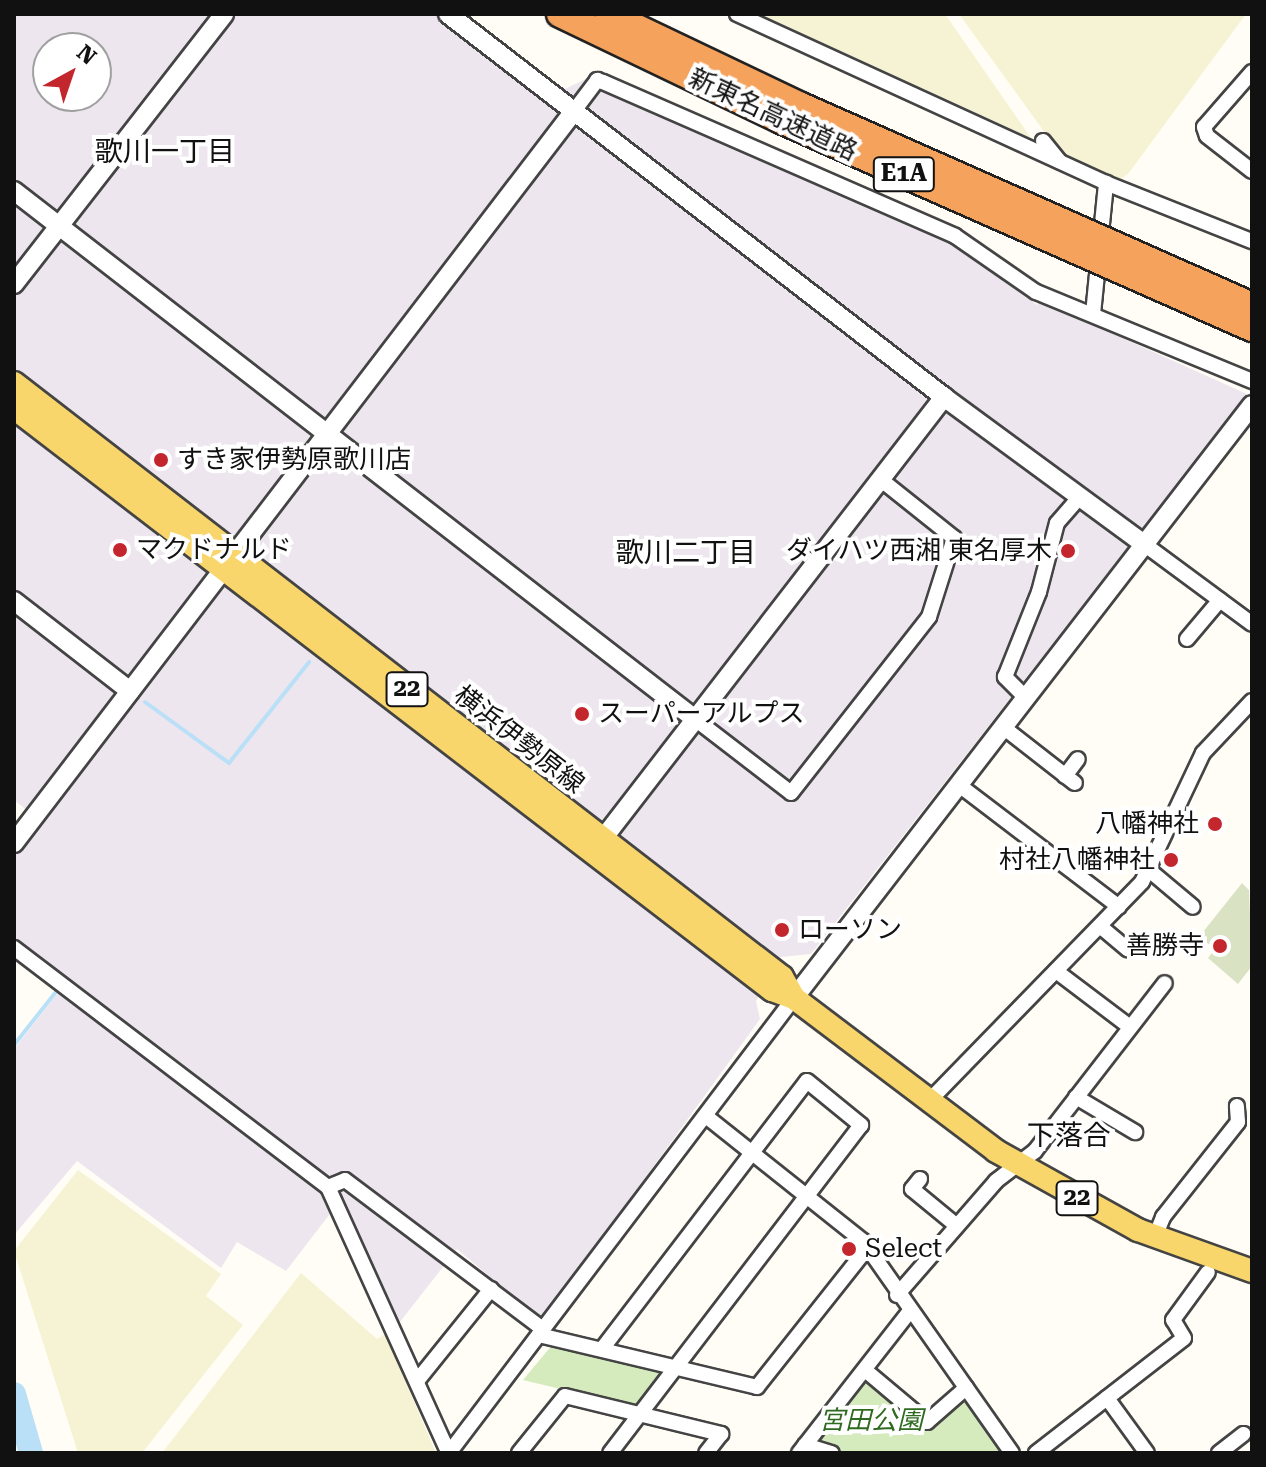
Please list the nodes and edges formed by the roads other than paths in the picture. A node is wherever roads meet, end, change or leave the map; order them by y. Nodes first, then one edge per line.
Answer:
1 (224, 14) edge
2 (448, 14) edge
3 (560, 14) edge
4 (608, 14) edge
5 (737, 14) edge
6 (1252, 72) edge
7 (574, 111) junction
8 (1043, 141) dead end
9 (1059, 162) junction
10 (1252, 171) edge
11 (1106, 183) junction
12 (14, 191) edge
13 (58, 225) junction
14 (1252, 241) edge
15 (14, 284) edge
16 (1252, 306) edge
17 (1093, 314) junction
18 (1252, 328) edge
19 (1252, 381) edge
20 (14, 383) edge
21 (944, 397) junction
22 (1252, 405) edge
23 (14, 408) edge
24 (328, 431) junction
25 (880, 479) junction
26 (1080, 497) junction
27 (1144, 544) junction
28 (229, 561) junction
29 (1220, 600) junction
30 (14, 601) edge
31 (1252, 624) edge
32 (1187, 639) dead end
33 (130, 691) junction
34 (1026, 698) junction
35 (1252, 701) edge
36 (695, 719) junction
37 (1003, 727) junction
38 (1078, 759) dead end
39 (959, 785) junction
40 (602, 840) junction
41 (14, 843) edge
42 (1149, 870) junction
43 (1119, 907) junction
44 (1193, 907) dead end
45 (1101, 927) junction
46 (14, 948) edge
47 (1128, 950) dead end
48 (1056, 971) junction
49 (1165, 983) dead end
50 (794, 998) junction
51 (1130, 1027) junction
52 (1076, 1097) junction
53 (929, 1101) junction
54 (1237, 1106) dead end
55 (707, 1117) junction
56 (1135, 1132) dead end
57 (749, 1153) junction
58 (1017, 1164) junction
59 (328, 1187) junction
60 (912, 1189) dead end
61 (807, 1198) junction
62 (957, 1226) junction
63 (1155, 1237) junction
64 (867, 1248) junction
65 (1252, 1271) edge
66 (1208, 1272) dead end
67 (491, 1289) junction
68 (897, 1295) junction
69 (909, 1312) junction
70 (541, 1332) junction
71 (602, 1349) junction
72 (676, 1366) junction
73 (865, 1370) junction
74 (417, 1381) junction
75 (966, 1388) junction
76 (1107, 1398) junction
77 (641, 1413) junction
78 (1243, 1434) dead end
79 (802, 1449) edge
80 (448, 1452) edge
81 (519, 1453) edge
82 (610, 1453) edge
83 (706, 1453) edge
84 (832, 1453) edge
85 (1012, 1453) edge
86 (1036, 1453) edge
87 (1147, 1453) edge
88 (1219, 1453) edge

1 - 13 street
2 - 7 street
3 - 18 highway, 新東名高速道路 / E1A, bridge
4 - 16 highway, 新東名高速道路 / E1A, bridge
5 - 9 street
6 - 10 street
7 - 17 street
7 - 21 street
7 - 24 street
8 - 9 street
9 - 11 street
11 - 14 street
11 - 17 street
12 - 13 street
13 - 15 street
13 - 24 street
17 - 19 street
20 - 28 main road, 横浜伊勢原線 / 22
21 - 25 street
21 - 26 street
22 - 27 street
23 - 28 main road, 横浜伊勢原線 / 22
24 - 28 street
24 - 36 street
25 - 36 street
25 - 36 street
26 - 27 street
26 - 34 street
27 - 29 street
27 - 34 street
28 - 33 street
28 - 40 main road, 横浜伊勢原線 / 22
28 - 50 main road, 横浜伊勢原線 / 22
29 - 31 street
29 - 32 street
30 - 33 street
33 - 41 street
34 - 37 street
35 - 42 street
36 - 40 street
37 - 38 street
37 - 39 street
39 - 43 street
39 - 50 street
40 - 50 main road, 横浜伊勢原線 / 22
42 - 43 street
42 - 44 street
43 - 45 street
45 - 47 street
45 - 48 street
46 - 59 street
48 - 51 street
48 - 53 street
49 - 51 street
50 - 53 main road, 横浜伊勢原線 / 22
50 - 55 street
51 - 52 street
52 - 56 street
52 - 58 street
53 - 58 main road, 横浜伊勢原線 / 22
54 - 63 street
55 - 57 street
55 - 70 street
57 - 61 street
57 - 61 street
57 - 71 street
58 - 62 street
58 - 63 main road, 横浜伊勢原線 / 22
59 - 67 street
59 - 74 street
60 - 62 street
61 - 64 street
61 - 72 street
62 - 68 street
63 - 65 main road, 横浜伊勢原線 / 22
64 - 68 street
64 - 72 street
66 - 76 street
67 - 70 street
67 - 74 street
68 - 69 street
69 - 73 street
69 - 75 street
70 - 71 street
70 - 80 street
71 - 72 street
72 - 77 street
73 - 75 street
73 - 79 street
74 - 80 street
75 - 85 street
76 - 86 street
76 - 87 street
77 - 81 street
77 - 82 street
77 - 83 street
78 - 88 street
79 - 84 street

